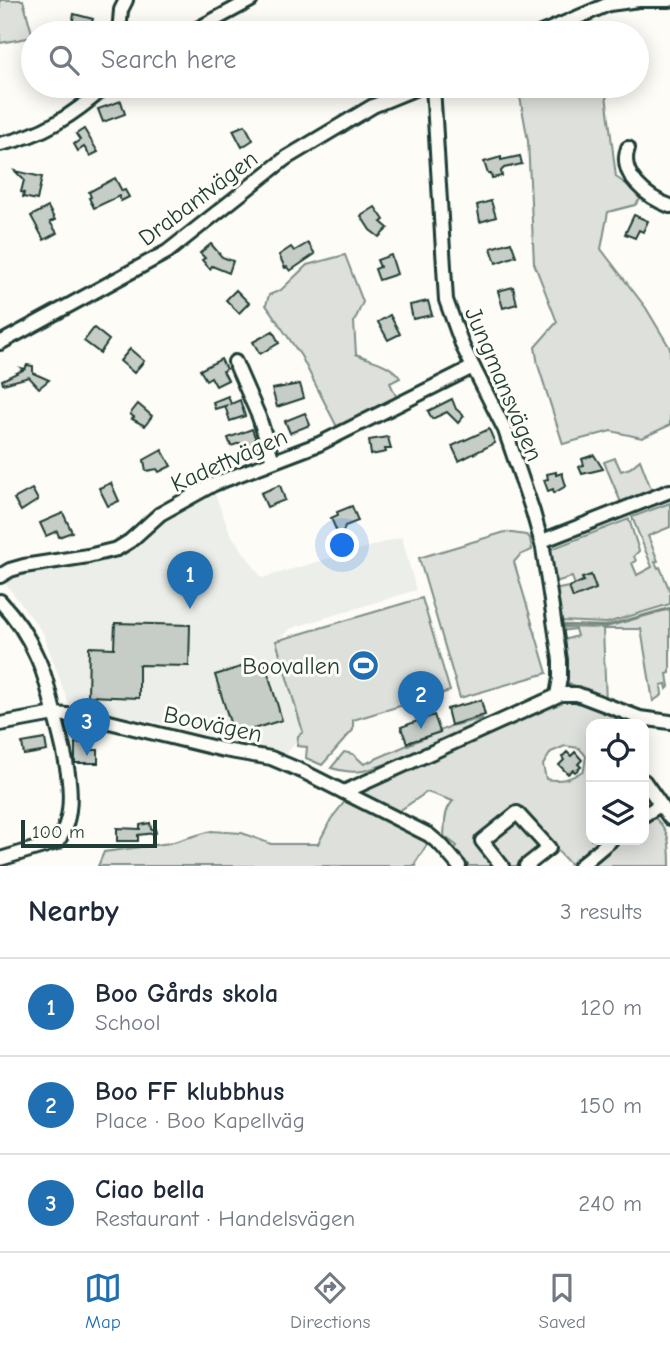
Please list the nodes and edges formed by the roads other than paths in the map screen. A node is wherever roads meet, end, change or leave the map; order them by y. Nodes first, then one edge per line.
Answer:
1 (126, 0) edge
2 (251, 0) edge
3 (670, 0) edge
4 (120, 21) edge
5 (212, 21) edge
6 (569, 21) edge
7 (92, 98) edge
8 (393, 98) edge
9 (434, 98) edge
10 (0, 144) edge
11 (628, 148) dead end
12 (670, 206) edge
13 (0, 343) edge
14 (235, 362) dead end
15 (472, 367) junction
16 (274, 461) junction
17 (670, 491) edge
18 (542, 541) junction
19 (0, 576) edge
20 (0, 601) edge
21 (557, 695) junction
22 (54, 713) junction
23 (620, 718) edge
24 (670, 722) edge
25 (0, 724) edge
26 (645, 782) edge
27 (344, 792) junction
28 (660, 806) junction
29 (649, 812) edge
30 (670, 818) edge
31 (605, 845) edge
32 (0, 859) edge
33 (459, 866) edge
34 (502, 866) edge
35 (526, 866) edge
36 (580, 866) edge

1 - 4 street
2 - 5 street
3 - 6 street
7 - 10 street
8 - 13 street, Drabantvägen
9 - 15 street, Jungmansvägen
11 - 12 street
14 - 16 street
15 - 16 street, Kadettvägen
15 - 18 street, Jungmansvägen
16 - 19 street, Kadettvägen
17 - 18 street
18 - 21 street, Jungmansvägen
20 - 22 street
21 - 23 street
21 - 27 street
22 - 25 street, Boovägen
22 - 27 street, Boovägen
22 - 32 street
23 - 24 street
26 - 28 street
27 - 33 street, Boovägen
28 - 29 street
28 - 30 street
31 - 36 street
34 - 35 street

